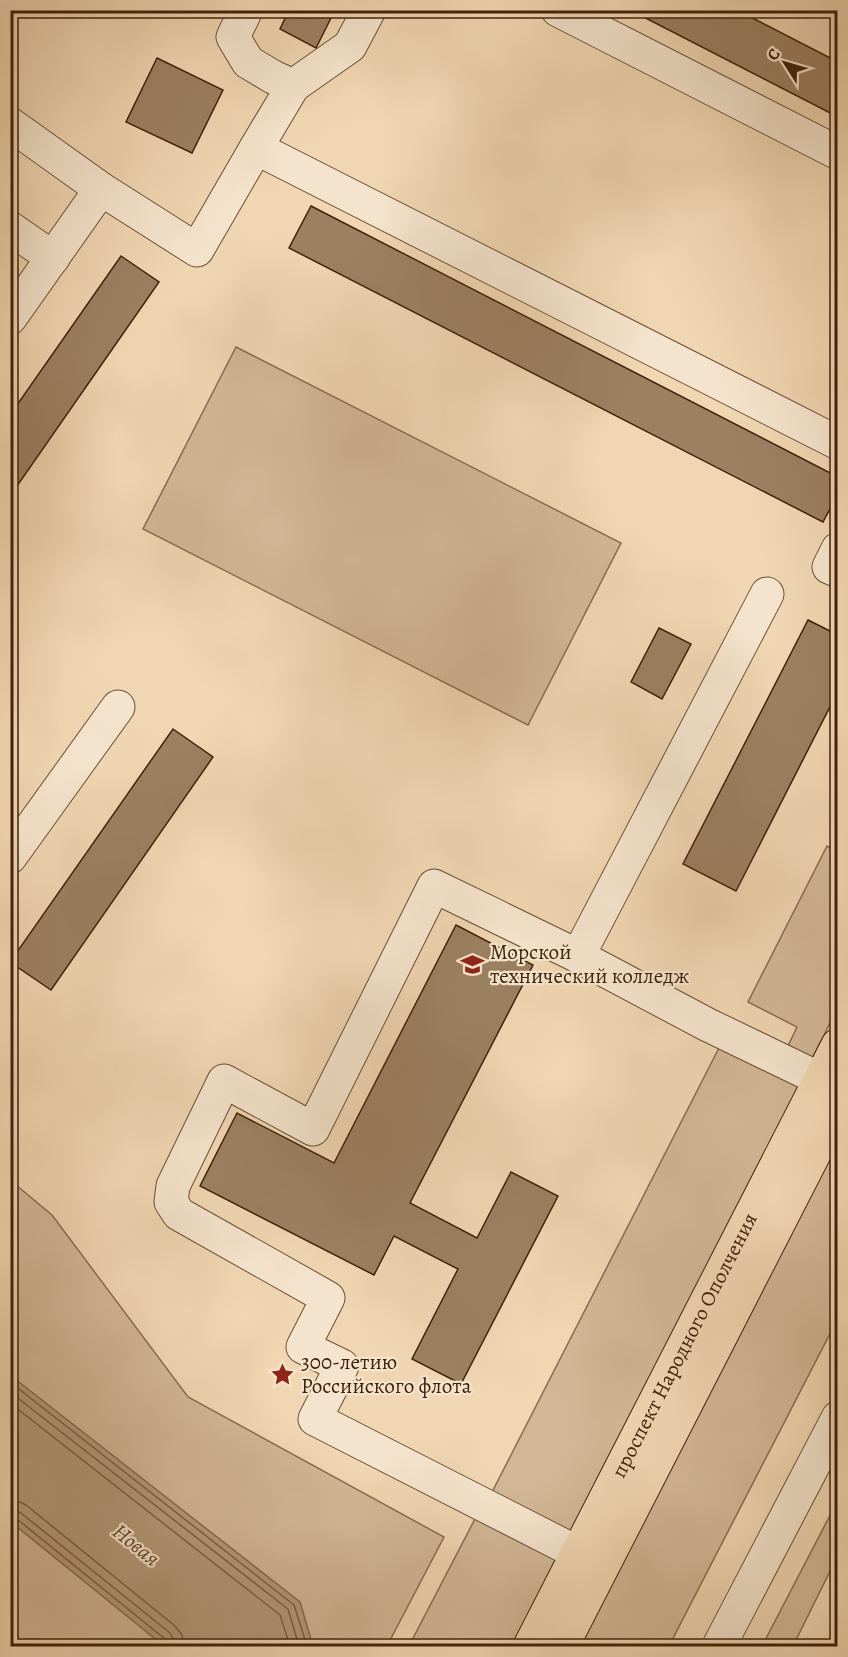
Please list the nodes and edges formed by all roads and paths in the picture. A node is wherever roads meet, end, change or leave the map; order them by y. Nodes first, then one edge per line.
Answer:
1 (246, 10) edge
2 (369, 10) edge
3 (558, 10) edge
4 (293, 86) junction
5 (10, 124) edge
6 (256, 148) junction
7 (837, 153) edge
8 (101, 189) junction
9 (10, 228) edge
10 (53, 258) junction
11 (10, 318) edge
12 (837, 442) edge
13 (837, 549) edge
14 (837, 571) edge
15 (767, 594) dead end
16 (118, 707) dead end
17 (10, 857) edge
18 (578, 956) junction
19 (837, 1045) edge
20 (820, 1079) junction
21 (837, 1107) edge
22 (837, 1418) edge
23 (578, 1553) junction
24 (530, 1647) edge
25 (562, 1647) edge
26 (719, 1647) edge

1 - 4 lane
2 - 4 lane
3 - 7 lane
4 - 6 lane
5 - 8 lane
6 - 8 lane
6 - 12 lane
8 - 10 lane
9 - 10 lane
10 - 11 lane
13 - 14 lane
15 - 18 lane
16 - 17 lane
18 - 20 lane
18 - 23 lane
19 - 20 main road, проспект Народного Ополчения
20 - 23 main road, проспект Народного Ополчения
21 - 25 main road, проспект Народного Ополчения
22 - 26 lane
23 - 24 main road, проспект Народного Ополчения

